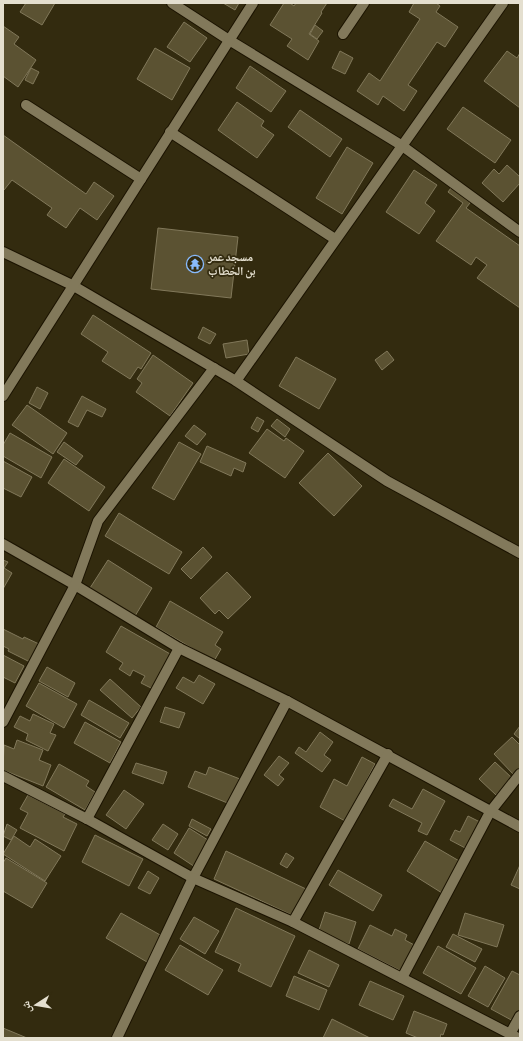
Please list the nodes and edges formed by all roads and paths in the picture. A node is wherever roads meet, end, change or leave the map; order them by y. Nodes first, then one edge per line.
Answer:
1 (172, 3) edge
2 (253, 3) edge
3 (364, 3) edge
4 (503, 3) edge
5 (343, 34) dead end
6 (229, 40) junction
7 (26, 105) dead end
8 (170, 132) junction
9 (401, 146) junction
10 (141, 178) junction
11 (520, 232) edge
12 (335, 239) junction
13 (3, 252) edge
14 (72, 285) junction
15 (214, 368) junction
16 (236, 381) junction
17 (3, 396) edge
18 (3, 544) edge
19 (520, 553) edge
20 (75, 585) junction
21 (179, 648) junction
22 (287, 701) junction
23 (3, 722) edge
24 (388, 754) junction
25 (520, 774) edge
26 (3, 776) edge
27 (490, 812) junction
28 (87, 819) junction
29 (520, 827) edge
30 (193, 878) junction
31 (293, 922) junction
32 (402, 978) junction
33 (520, 1016) edge
34 (514, 1036) edge
35 (117, 1038) edge

1 - 6 street
2 - 6 street
3 - 5 street
4 - 9 street
6 - 8 street
6 - 9 street
7 - 10 street
8 - 10 street
8 - 12 street
9 - 11 street
9 - 12 street
10 - 14 street
12 - 16 street
13 - 14 street
14 - 15 street
14 - 17 street
15 - 16 street
15 - 20 street
16 - 19 street
18 - 20 street
20 - 21 street
20 - 23 street
21 - 22 street
21 - 28 street
22 - 24 street
22 - 30 street
24 - 27 street
24 - 31 street
25 - 27 street
26 - 28 street
27 - 29 street
27 - 32 street
28 - 30 street
30 - 31 street
30 - 35 street
31 - 32 street
32 - 34 street
33 - 34 street

